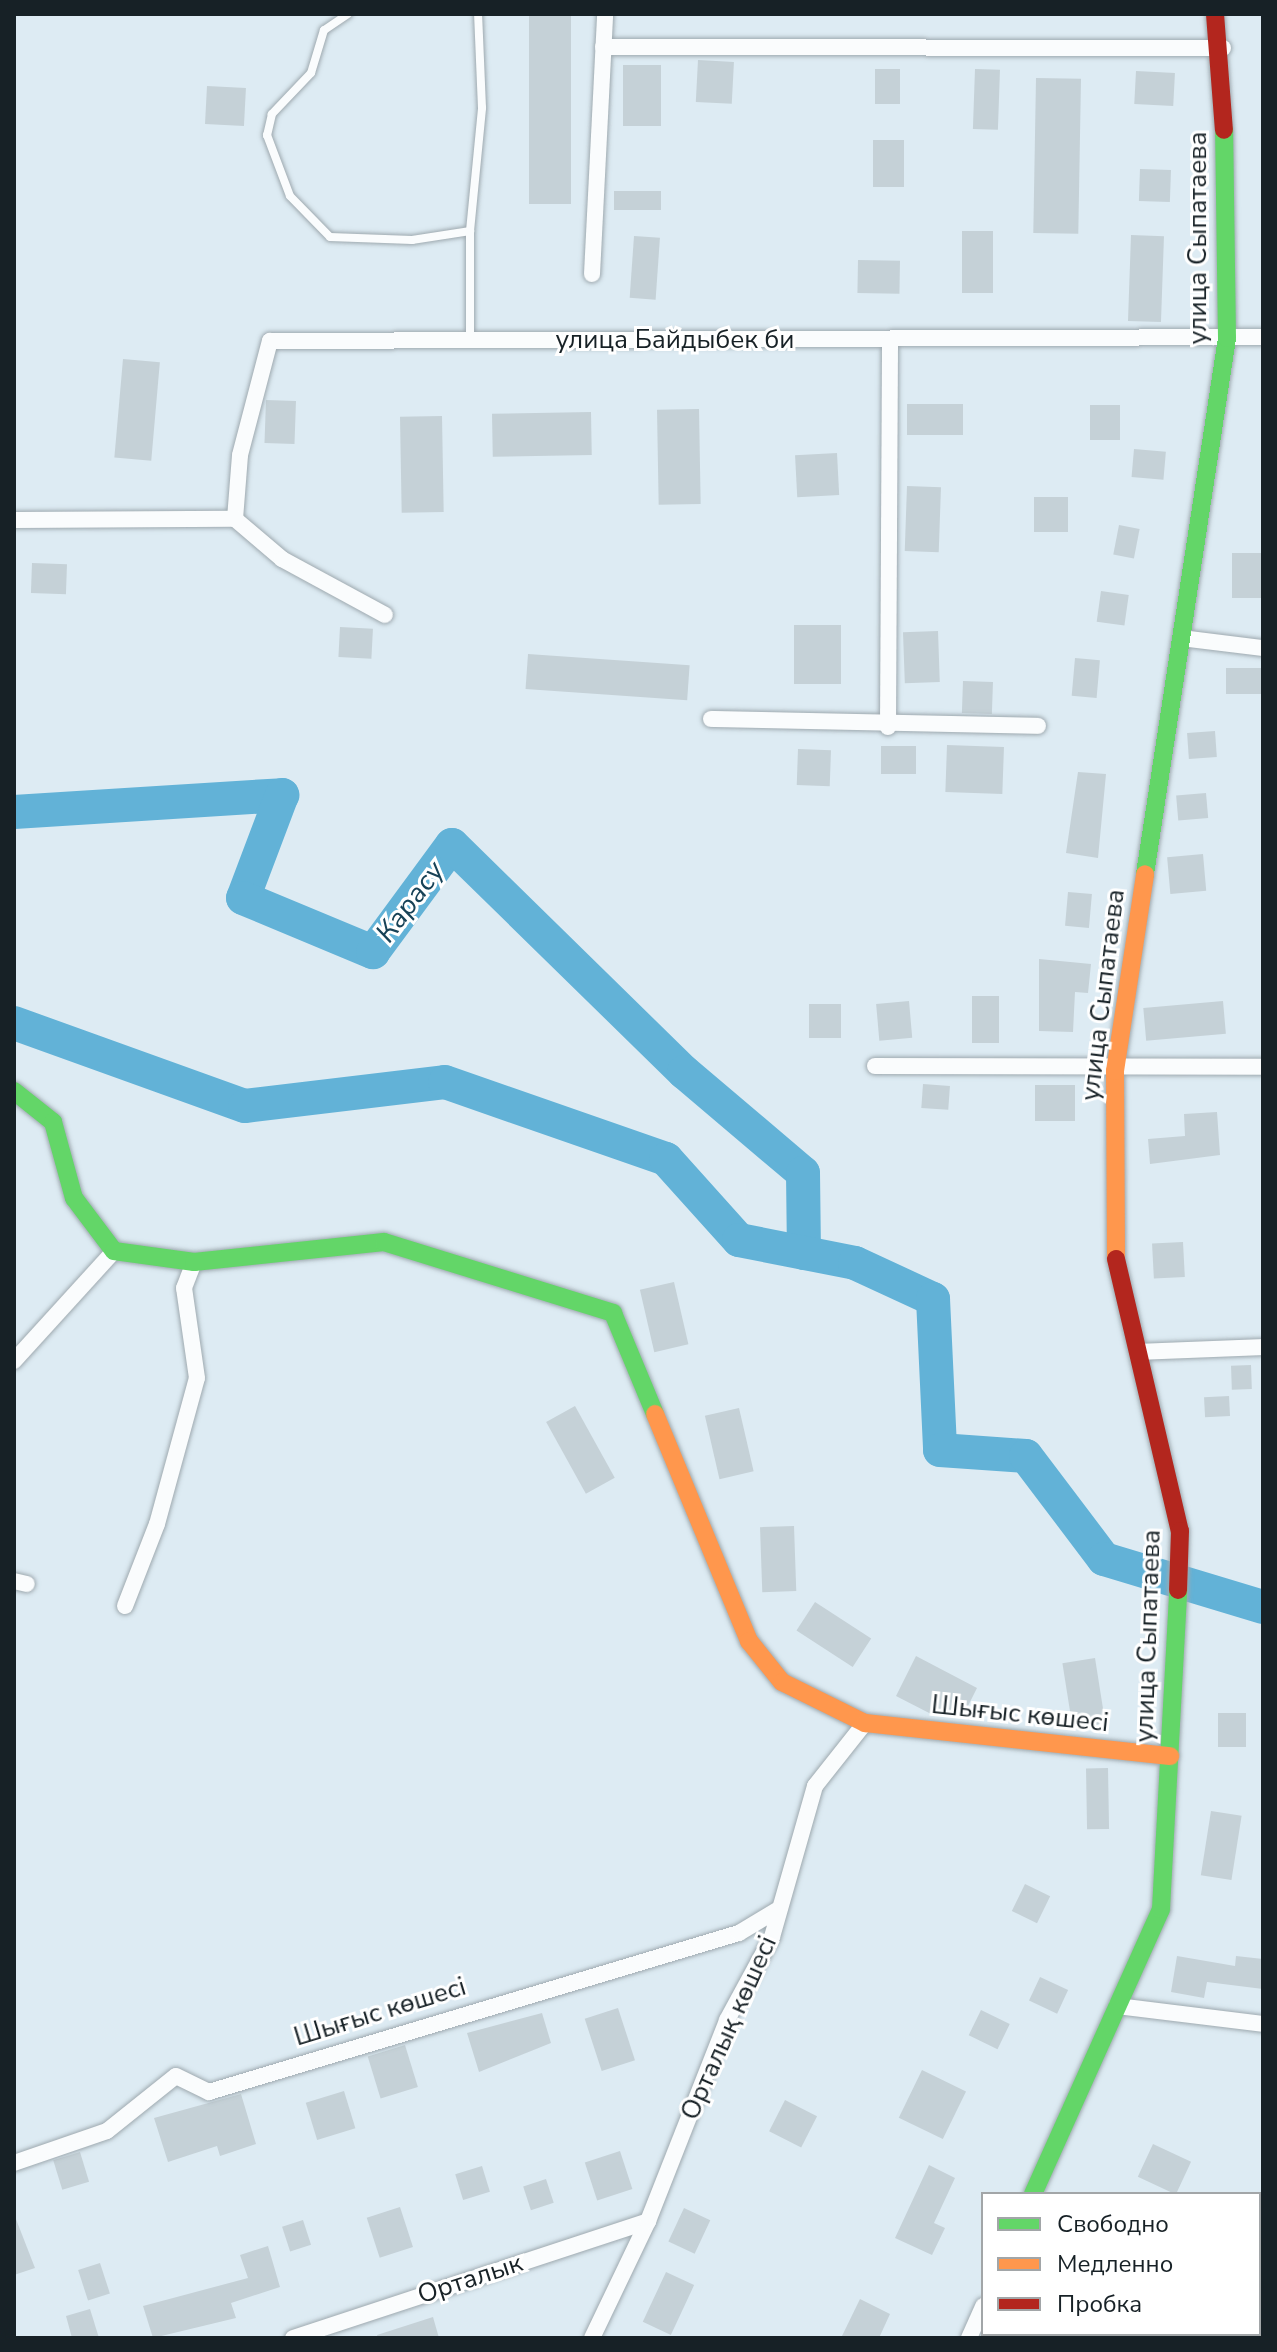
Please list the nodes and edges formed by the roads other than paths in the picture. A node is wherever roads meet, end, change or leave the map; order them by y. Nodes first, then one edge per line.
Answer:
1 (348, 14) edge
2 (478, 14) edge
3 (605, 14) edge
4 (1215, 14) edge
5 (603, 47) junction
6 (1223, 48) junction
7 (470, 231) junction
8 (592, 274) dead end
9 (1263, 337) edge
10 (1227, 338) junction
11 (890, 340) junction
12 (470, 341) junction
13 (235, 519) junction
14 (14, 520) edge
15 (385, 615) dead end
16 (1181, 638) junction
17 (1263, 648) edge
18 (711, 719) dead end
19 (1038, 726) dead end
20 (888, 727) junction
21 (875, 1066) dead end
22 (1263, 1067) edge
23 (1115, 1071) junction
24 (14, 1091) edge
25 (114, 1251) junction
26 (194, 1262) junction
27 (1263, 1347) edge
28 (1138, 1352) junction
29 (14, 1361) edge
30 (125, 1606) dead end
31 (865, 1723) junction
32 (1170, 1756) junction
33 (779, 1909) junction
34 (1117, 2006) junction
35 (1263, 2024) edge
36 (14, 2163) edge
37 (1034, 2192) edge
38 (648, 2221) junction
39 (981, 2311) edge
40 (293, 2338) edge
41 (592, 2338) edge
42 (969, 2338) edge

1 - 7 lane
2 - 7 lane
3 - 5 street
4 - 6 street, улица Сыпатаева
5 - 6 street
5 - 8 street
6 - 10 street, улица Сыпатаева
7 - 12 lane
9 - 10 street, улица Байдыбек би
10 - 11 street, улица Байдыбек би
10 - 16 street, улица Сыпатаева
11 - 12 street, улица Байдыбек би
11 - 20 street
12 - 13 street, улица Байдыбек би
13 - 14 street
13 - 15 street
16 - 17 street
16 - 23 street, улица Сыпатаева
18 - 20 street
19 - 20 street
21 - 23 street
22 - 23 street
23 - 28 street, улица Сыпатаева
24 - 25 street
25 - 26 street
25 - 29 street
26 - 30 street
26 - 31 street
27 - 28 street
28 - 32 street, улица Сыпатаева
31 - 32 street, Шығыс көшесі
31 - 33 street, Орталық көшесі
32 - 34 street, улица Сыпатаева
33 - 36 street, Шығыс көшесі
33 - 38 street, Орталық көшесі
34 - 35 street
34 - 37 street, улица Сыпатаева
38 - 40 street, Орталык
38 - 41 street, Орталық көшесі
39 - 42 street

